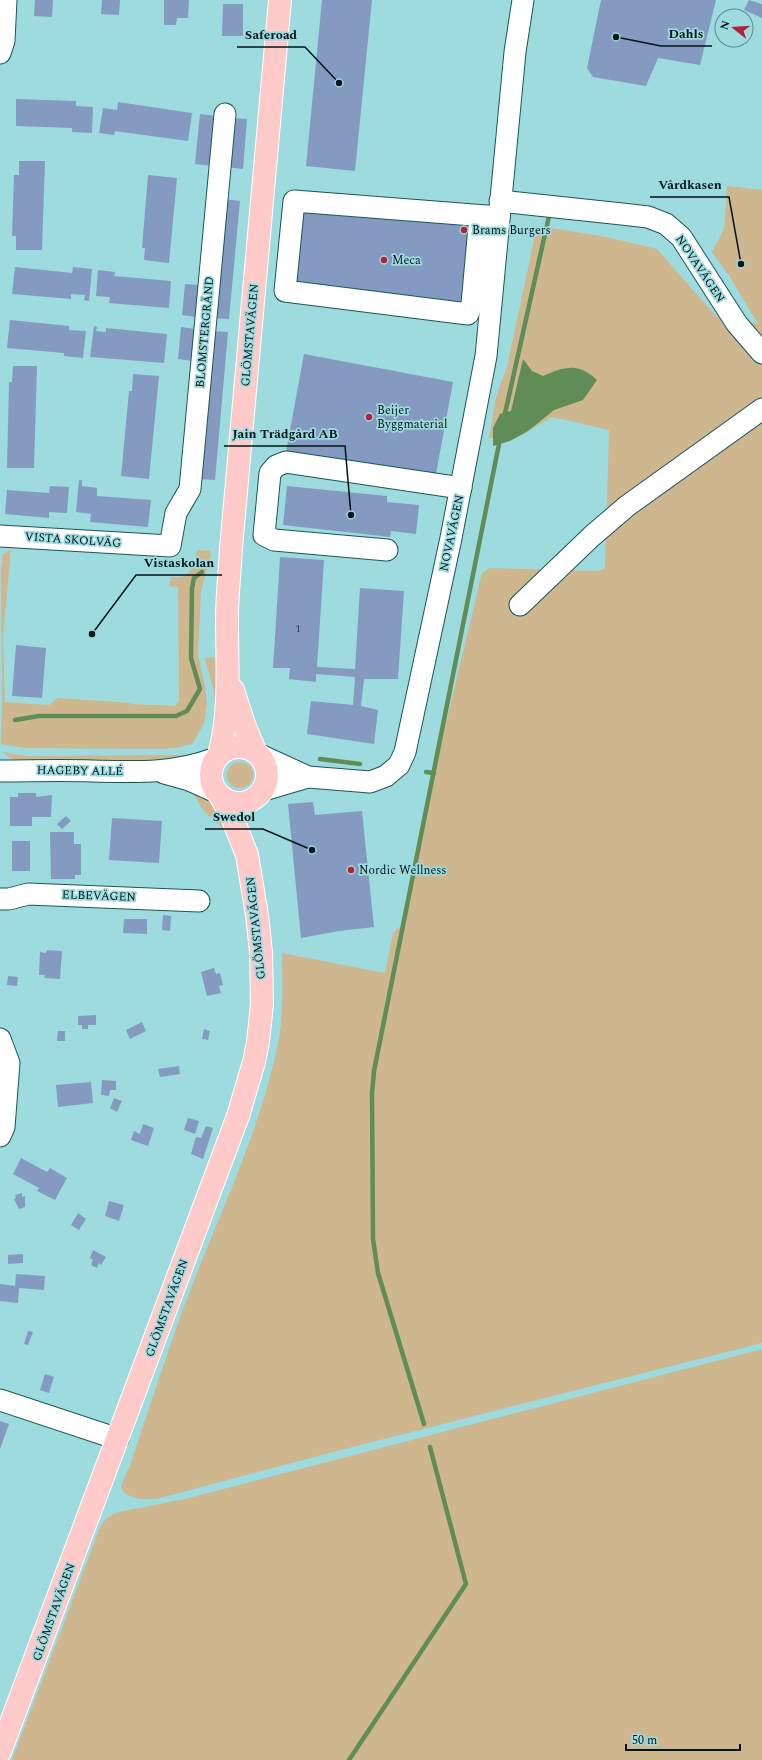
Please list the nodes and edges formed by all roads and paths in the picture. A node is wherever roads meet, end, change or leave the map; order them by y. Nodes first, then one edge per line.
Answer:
1 (6, 0) edge
2 (280, 0) edge
3 (524, 0) edge
4 (0, 53) edge
5 (225, 114) dead end
6 (493, 211) junction
7 (762, 353) edge
8 (762, 409) edge
9 (461, 488) junction
10 (0, 536) edge
11 (170, 546) joint
12 (387, 550) dead end
13 (520, 605) dead end
14 (228, 671) junction
15 (257, 753) junction
16 (218, 756) junction
17 (0, 771) edge
18 (159, 772) junction
19 (308, 777) junction
20 (219, 794) junction
21 (259, 795) junction
22 (247, 855) junction
23 (0, 899) edge
24 (199, 901) dead end
25 (0, 1039) edge
26 (0, 1136) edge
27 (0, 1400) edge
28 (118, 1439) junction
29 (1, 1750) edge

1 - 4 street
2 - 14 main road, GLÖMSTAVÄGEN
3 - 6 street, NOVAVÄGEN
5 - 11 street, BLOMSTERGRÄND
6 - 6 street
6 - 7 street, NOVAVÄGEN
6 - 9 street, NOVAVÄGEN
8 - 13 street
9 - 12 street
9 - 19 street, NOVAVÄGEN
10 - 11 street, VISTA SKOLVÄG
14 - 15 main road, GLÖMSTAVÄGEN
14 - 16 main road, GLÖMSTAVÄGEN
15 - 16 main road
15 - 19 street, NOVAVÄGEN
15 - 21 main road, GLÖMSTAVÄGEN
16 - 18 street, HAGEBY ALLÉ
16 - 20 main road, GLÖMSTAVÄGEN
17 - 18 street, HAGEBY ALLÉ
18 - 20 street, HAGEBY ALLÉ
19 - 21 street, NOVAVÄGEN
20 - 21 main road
20 - 22 main road, GLÖMSTAVÄGEN
21 - 22 main road, GLÖMSTAVÄGEN
22 - 28 main road, GLÖMSTAVÄGEN
23 - 24 street, ELBEVÄGEN
25 - 26 street
27 - 28 street
28 - 29 main road, GLÖMSTAVÄGEN

